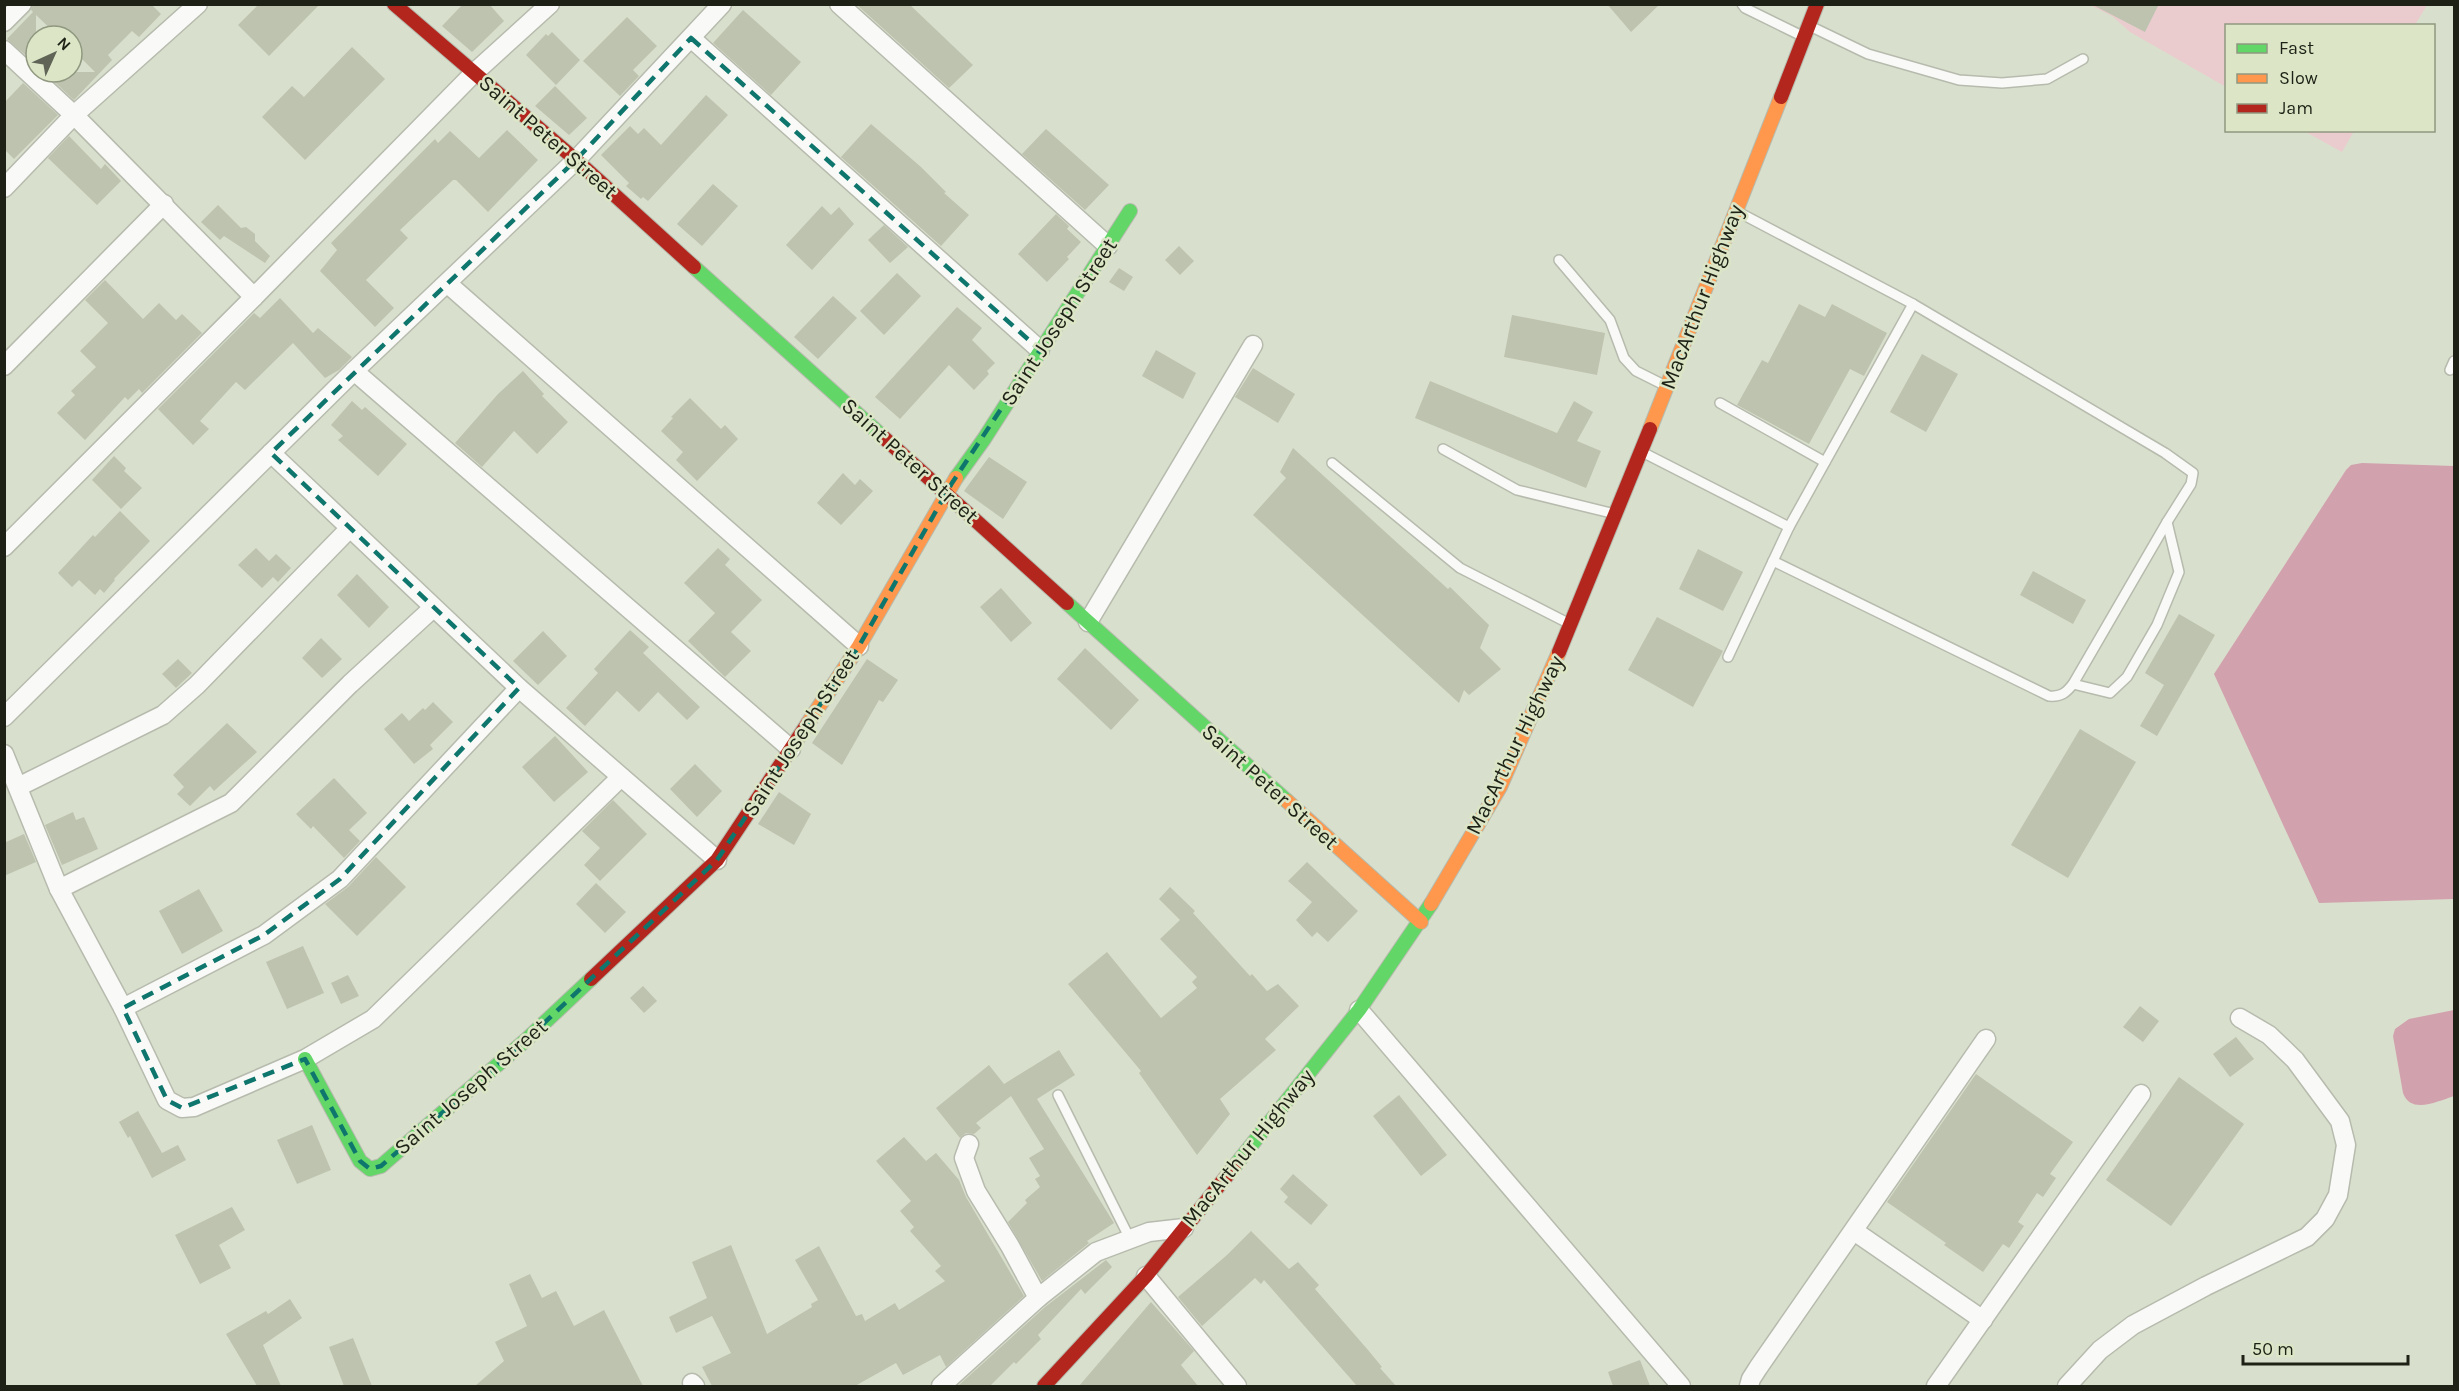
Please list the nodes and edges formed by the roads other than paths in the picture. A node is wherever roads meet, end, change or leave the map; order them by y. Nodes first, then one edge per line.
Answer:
1 (22, 4) edge
2 (198, 4) edge
3 (394, 4) edge
4 (550, 4) edge
5 (722, 4) edge
6 (839, 4) edge
7 (1742, 4) edge
8 (1817, 4) edge
9 (4, 22) edge
10 (1806, 31) junction
11 (691, 38) junction
12 (4, 50) edge
13 (2083, 60) dead end
14 (474, 73) junction
15 (74, 116) junction
16 (576, 160) junction
17 (4, 188) edge
18 (164, 204) junction
19 (1130, 211) dead end
20 (1735, 211) junction
21 (1108, 246) junction
22 (1559, 260) dead end
23 (448, 284) junction
24 (254, 297) junction
25 (1913, 304) junction
26 (1253, 345) dead end
27 (1040, 350) junction
28 (4, 366) edge
29 (354, 371) junction
30 (1668, 387) junction
31 (1720, 403) dead end
32 (1443, 449) dead end
33 (1641, 452) junction
34 (271, 453) junction
35 (1825, 462) junction
36 (1332, 463) dead end
37 (946, 494) junction
38 (1616, 514) junction
39 (2167, 522) junction
40 (1789, 527) junction
41 (350, 528) junction
42 (4, 547) edge
43 (1773, 561) junction
44 (433, 608) junction
45 (1088, 622) junction
46 (1571, 625) junction
47 (859, 646) junction
48 (1728, 657) dead end
49 (2073, 684) junction
50 (519, 688) junction
51 (4, 717) edge
52 (791, 749) junction
53 (4, 754) edge
54 (621, 777) junction
55 (18, 787) junction
56 (717, 860) junction
57 (59, 889) junction
58 (1421, 922) junction
59 (123, 1008) junction
60 (1359, 1010) junction
61 (2240, 1018) dead end
62 (1986, 1039) dead end
63 (305, 1059) junction
64 (2142, 1094) dead end
65 (1058, 1095) dead end
66 (969, 1144) dead end
67 (1184, 1228) junction
68 (1854, 1232) junction
69 (1130, 1239) junction
70 (1146, 1276) junction
71 (1038, 1298) junction
72 (1983, 1320) junction
73 (941, 1386) edge
74 (1044, 1386) edge
75 (1237, 1386) edge
76 (1682, 1386) edge
77 (1749, 1386) edge
78 (1936, 1386) edge
79 (2067, 1386) edge

1 - 9 street
2 - 15 street
3 - 14 main road, Saint Peter Street
4 - 14 street
5 - 11 street
6 - 21 street
7 - 10 lane
8 - 10 main road, MacArthur Highway
10 - 13 lane
10 - 20 main road, MacArthur Highway
11 - 16 street
11 - 27 street
12 - 15 street
14 - 16 main road, Saint Peter Street
14 - 24 street
15 - 17 street
15 - 18 street
16 - 23 street
16 - 37 main road, Saint Peter Street
18 - 24 street
18 - 28 street
19 - 21 main road, Saint Joseph Street
20 - 25 lane
20 - 30 main road, MacArthur Highway
21 - 27 main road, Saint Joseph Street
22 - 30 lane
23 - 29 street
23 - 47 street
24 - 42 street
25 - 35 lane
25 - 39 lane
26 - 45 street
27 - 37 main road, Saint Joseph Street
29 - 34 street
29 - 52 street
30 - 33 main road, MacArthur Highway
31 - 35 lane
32 - 38 lane
33 - 38 main road, MacArthur Highway
33 - 40 lane
34 - 41 street
34 - 51 street
35 - 40 lane
36 - 46 lane
37 - 45 main road, Saint Peter Street
37 - 47 main road, Saint Joseph Street
38 - 46 main road, MacArthur Highway
39 - 49 lane
39 - 49 lane
40 - 43 lane
41 - 44 street
41 - 55 street
43 - 48 lane
43 - 49 lane
44 - 50 street
44 - 57 street
45 - 58 main road, Saint Peter Street
46 - 58 main road, MacArthur Highway
47 - 52 main road, Saint Joseph Street
50 - 54 street
50 - 59 street
52 - 56 main road, Saint Joseph Street
53 - 55 street
54 - 56 street
54 - 63 street
55 - 57 street
56 - 63 main road, Saint Joseph Street
57 - 59 street
58 - 60 main road, MacArthur Highway
59 - 63 street
60 - 67 main road, MacArthur Highway
60 - 76 street
61 - 79 street
62 - 68 street
64 - 72 street
65 - 69 lane
66 - 71 street
67 - 69 street
67 - 70 main road, MacArthur Highway
68 - 72 street
68 - 77 street
69 - 71 street
70 - 74 main road, MacArthur Highway
70 - 75 street
71 - 73 street
72 - 78 street

